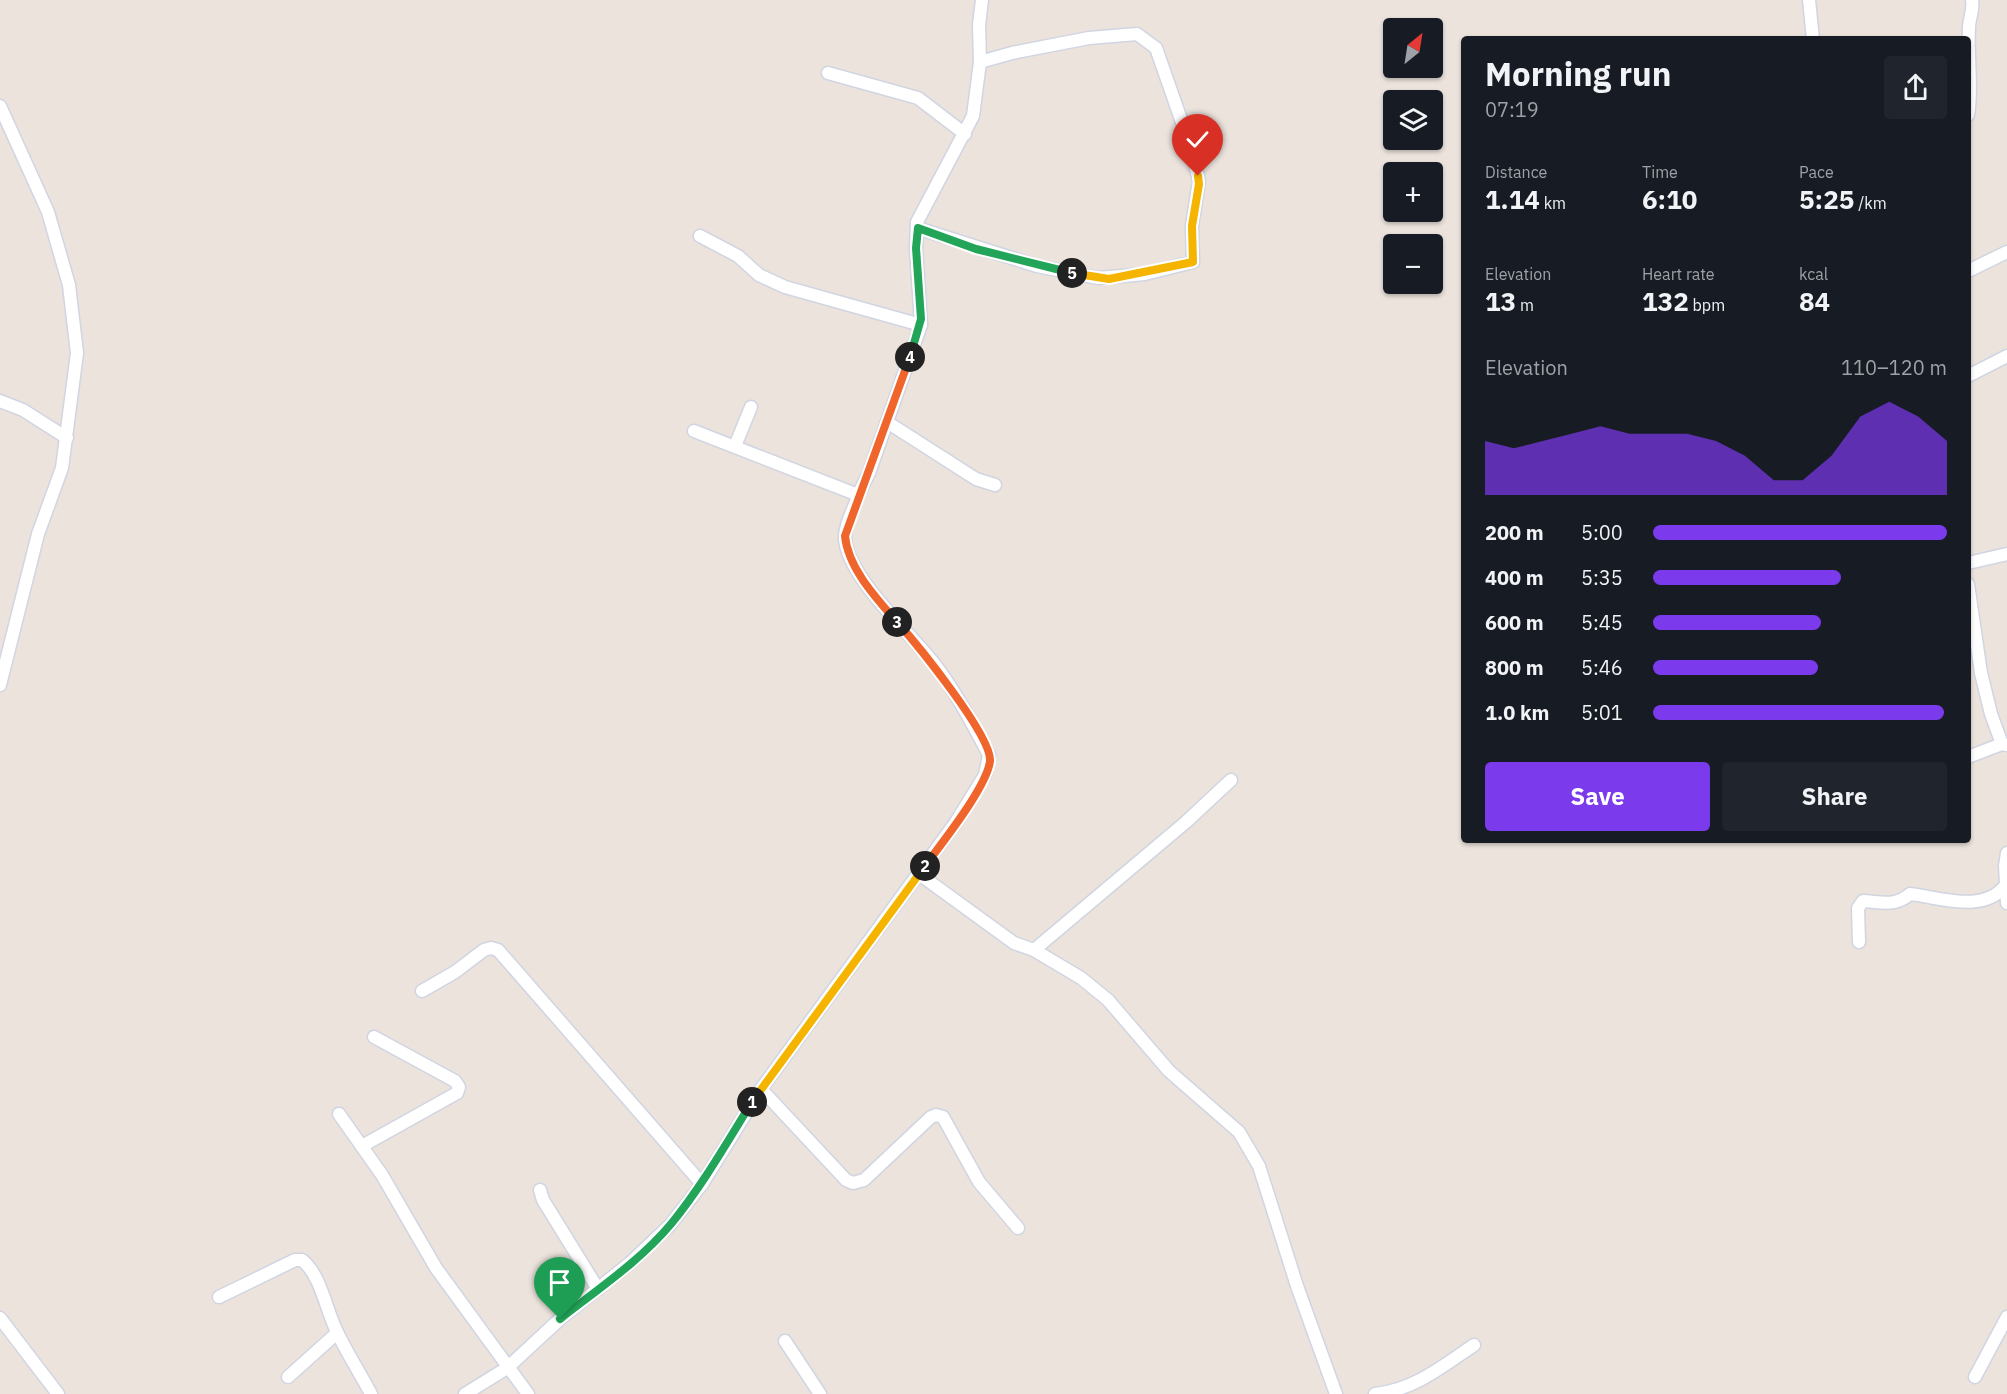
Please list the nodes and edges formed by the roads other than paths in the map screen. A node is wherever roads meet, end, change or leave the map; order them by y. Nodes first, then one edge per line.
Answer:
1 (982, 0) edge
2 (1809, 0) edge
3 (1972, 0) edge
4 (1813, 36) edge
5 (1968, 36) edge
6 (980, 63) junction
7 (828, 73) dead end
8 (0, 106) edge
9 (965, 134) junction
10 (918, 228) junction
11 (700, 236) dead end
12 (2007, 252) edge
13 (1971, 270) edge
14 (921, 325) junction
15 (2007, 356) edge
16 (1971, 374) edge
17 (0, 401) edge
18 (751, 407) dead end
19 (887, 422) junction
20 (694, 431) dead end
21 (67, 438) junction
22 (735, 446) junction
23 (995, 484) dead end
24 (858, 495) junction
25 (2007, 554) edge
26 (1971, 561) edge
27 (1971, 605) edge
28 (0, 685) edge
29 (2005, 744) edge
30 (1971, 756) edge
31 (1231, 780) dead end
32 (2007, 853) edge
33 (919, 874) junction
34 (2005, 886) junction
35 (2007, 903) edge
36 (1859, 942) dead end
37 (1034, 950) junction
38 (422, 991) dead end
39 (374, 1037) dead end
40 (761, 1089) junction
41 (339, 1114) dead end
42 (363, 1146) junction
43 (702, 1184) junction
44 (540, 1190) dead end
45 (1018, 1228) dead end
46 (598, 1289) junction
47 (219, 1297) dead end
48 (2007, 1317) edge
49 (0, 1318) edge
50 (337, 1333) junction
51 (785, 1341) dead end
52 (1474, 1345) dead end
53 (507, 1368) junction
54 (288, 1377) dead end
55 (1975, 1377) dead end
56 (58, 1394) edge
57 (371, 1394) edge
58 (465, 1394) edge
59 (528, 1394) edge
60 (820, 1394) edge
61 (1336, 1394) edge
62 (1375, 1394) edge

1 - 6 street
2 - 4 street
3 - 5 street
6 - 9 street
6 - 10 street
7 - 9 street
8 - 21 street
9 - 10 street
10 - 14 street
11 - 14 street
12 - 13 street
14 - 19 street
15 - 16 street
17 - 21 street
18 - 22 street
19 - 23 street
19 - 24 street
20 - 22 street
21 - 28 street
22 - 24 street
24 - 33 street
25 - 26 street
27 - 29 street
29 - 30 street
31 - 37 street
32 - 34 street
33 - 37 street
33 - 40 street
34 - 35 street
34 - 36 street
37 - 61 street
38 - 43 street
39 - 42 street
40 - 43 street
40 - 45 street
41 - 42 street
42 - 53 street
43 - 46 street
44 - 46 street
46 - 53 street
47 - 50 street
48 - 55 street
49 - 56 street
50 - 54 street
50 - 57 street
51 - 60 street
52 - 62 street
53 - 58 street
53 - 59 street

